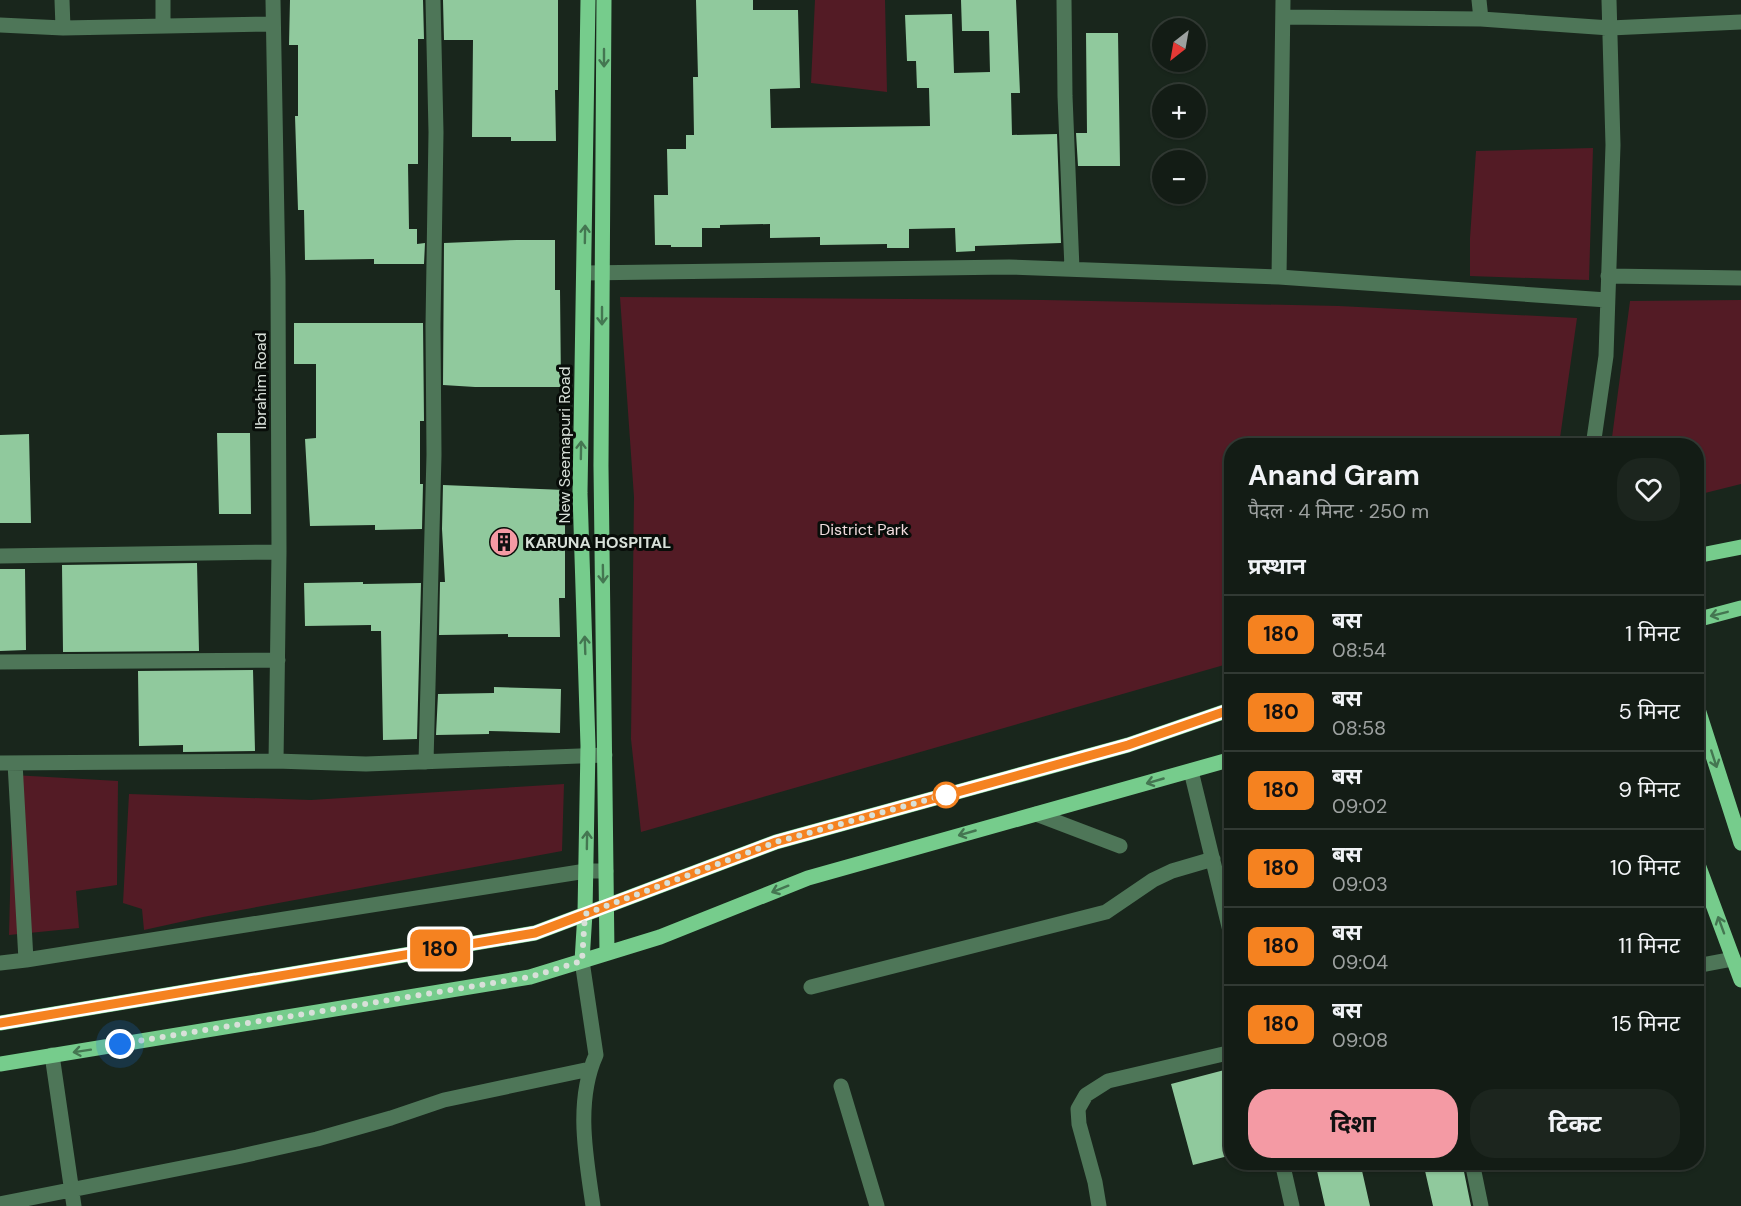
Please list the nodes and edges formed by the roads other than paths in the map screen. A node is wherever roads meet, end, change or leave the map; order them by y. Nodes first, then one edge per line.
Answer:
1 (62, 0) edge
2 (163, 0) edge
3 (273, 0) edge
4 (433, 0) edge
5 (588, 0) edge
6 (604, 0) edge
7 (1064, 0) edge
8 (1283, 0) edge
9 (1479, 0) edge
10 (1609, 0) edge
11 (1284, 17) junction
12 (1481, 19) junction
13 (1741, 22) edge
14 (273, 24) junction
15 (0, 25) edge
16 (163, 25) junction
17 (63, 28) junction
18 (1610, 28) junction
19 (1072, 269) junction
20 (584, 273) junction
21 (603, 273) junction
22 (1608, 276) junction
23 (1279, 277) junction
24 (1741, 278) edge
25 (1607, 300) junction
26 (1594, 438) edge
27 (1741, 547) edge
28 (279, 552) junction
29 (1704, 554) edge
30 (0, 556) edge
31 (1741, 608) edge
32 (1704, 618) edge
33 (278, 660) junction
34 (0, 662) edge
35 (1224, 712) edge
36 (1704, 726) edge
37 (605, 755) junction
38 (588, 757) junction
39 (276, 761) junction
40 (1224, 761) edge
41 (426, 762) junction
42 (8, 763) edge
43 (1191, 771) junction
44 (1036, 814) junction
45 (1738, 823) edge
46 (1741, 843) edge
47 (1120, 846) dead end
48 (1213, 859) junction
49 (586, 871) junction
50 (606, 871) junction
51 (1704, 881) edge
52 (1224, 905) edge
53 (606, 906) junction
54 (585, 914) junction
55 (607, 953) junction
56 (1733, 959) junction
57 (26, 960) junction
58 (582, 961) junction
59 (0, 963) edge
60 (1704, 964) edge
61 (1741, 980) edge
62 (811, 987) dead end
63 (0, 1023) edge
64 (1224, 1054) edge
65 (52, 1055) junction
66 (0, 1064) edge
67 (590, 1069) junction
68 (841, 1086) dead end
69 (1284, 1170) edge
70 (1474, 1170) edge
71 (72, 1190) junction
72 (0, 1204) edge
73 (74, 1206) edge
74 (593, 1206) edge
75 (877, 1206) edge
76 (1099, 1206) edge
77 (1292, 1206) edge
78 (1481, 1206) edge

1 - 17 street
2 - 16 street
3 - 14 street, Ibrahim Road
4 - 41 street
20 -> 5 main road, New Seemapuri Road
6 -> 21 main road
7 - 19 street
8 - 11 street
9 - 12 street
10 - 18 street
11 - 12 street
11 - 23 street
12 - 18 street
13 - 18 street
14 - 16 street
14 - 28 street, Ibrahim Road
15 - 17 street
16 - 17 street
18 - 22 street
19 - 21 street
19 - 23 street
20 - 21 street
38 -> 20 main road, New Seemapuri Road
21 -> 37 main road
22 - 24 street
22 - 25 street
23 - 25 street
25 - 26 street
27 - 29 main road
28 - 30 street
28 - 33 street, Ibrahim Road
31 -> 32 main road
33 - 34 street
33 - 39 street, Ibrahim Road
35 - 53 main road
36 -> 45 main road
37 - 38 street
37 - 50 main road
38 - 41 street
49 -> 38 main road, New Seemapuri Road
39 - 41 street
39 - 42 street
40 - 43 main road
42 - 57 street
43 -> 44 main road
43 - 48 street
44 - 47 street
44 -> 55 main road
45 - 46 main road
48 - 52 street
48 - 62 street
49 - 50 street
49 - 54 main road, New Seemapuri Road
49 - 57 street
50 - 53 main road
56 -> 51 main road
53 - 54 main road
53 - 55 main road
54 - 58 main road, New Seemapuri Road
54 - 63 main road
55 - 58 main road
56 - 60 street
56 - 61 main road
57 - 59 street
58 -> 65 main road
58 - 67 street
64 - 76 street
65 - 66 main road
65 - 71 street
67 - 71 street
67 - 74 street
68 - 75 street
69 - 77 street
70 - 78 street
71 - 72 street
71 - 73 street

